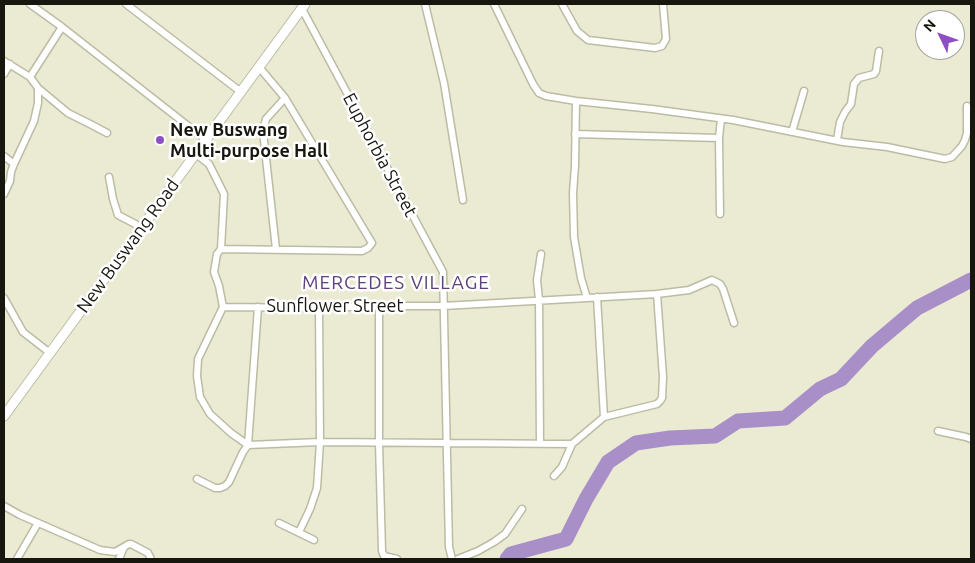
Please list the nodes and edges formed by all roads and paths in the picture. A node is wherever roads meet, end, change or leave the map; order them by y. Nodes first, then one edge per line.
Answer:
1 (30, 4) edge
2 (126, 4) edge
3 (425, 4) edge
4 (494, 4) edge
5 (562, 4) edge
6 (664, 4) edge
7 (303, 6) edge
8 (62, 27) junction
9 (879, 51) dead end
10 (7, 62) edge
11 (259, 67) junction
12 (4, 74) edge
13 (30, 77) junction
14 (38, 88) junction
15 (804, 91) dead end
16 (241, 92) junction
17 (285, 98) junction
18 (576, 101) junction
19 (967, 106) dead end
20 (721, 119) junction
21 (792, 132) junction
22 (107, 134) dead end
23 (575, 134) junction
24 (719, 138) junction
25 (206, 140) junction
26 (836, 140) junction
27 (196, 154) junction
28 (4, 156) edge
29 (14, 164) junction
30 (109, 177) dead end
31 (4, 194) edge
32 (463, 200) dead end
33 (720, 214) dead end
34 (141, 227) junction
35 (221, 248) junction
36 (276, 250) junction
37 (541, 254) dead end
38 (657, 294) junction
39 (597, 297) junction
40 (4, 298) edge
41 (587, 298) junction
42 (539, 300) junction
43 (379, 306) junction
44 (443, 306) junction
45 (223, 307) junction
46 (258, 307) junction
47 (319, 308) junction
48 (734, 323) dead end
49 (50, 353) junction
50 (4, 416) edge
51 (604, 417) junction
52 (938, 431) dead end
53 (971, 439) edge
54 (320, 442) junction
55 (379, 443) junction
56 (447, 443) junction
57 (540, 443) junction
58 (572, 444) junction
59 (248, 445) junction
60 (554, 476) dead end
61 (197, 480) dead end
62 (4, 506) edge
63 (522, 509) dead end
64 (38, 523) junction
65 (279, 523) dead end
66 (298, 532) junction
67 (314, 540) dead end
68 (124, 547) junction
69 (17, 559) edge
70 (118, 559) edge
71 (151, 559) edge
72 (397, 559) edge
73 (452, 559) edge
74 (458, 559) edge

1 - 8 street
2 - 16 street
3 - 32 street
4 - 18 street
5 - 6 street
7 - 11 street, New Buswang Road
7 - 44 street, Euphorbia Street
8 - 13 street
8 - 25 street
9 - 26 street
10 - 12 street
10 - 13 street
11 - 16 street, New Buswang Road
11 - 17 street
13 - 14 street
14 - 22 street
14 - 29 street
15 - 21 street
16 - 25 street, New Buswang Road
17 - 36 street
17 - 36 street
18 - 20 street
18 - 23 street
19 - 26 street
20 - 21 street
20 - 24 street
21 - 26 street
23 - 24 street
23 - 41 street
24 - 33 street
25 - 27 street, New Buswang Road
27 - 34 street, New Buswang Road
27 - 35 street
28 - 29 street
29 - 31 street
30 - 34 street
34 - 49 street, New Buswang Road
35 - 36 street
35 - 45 street
37 - 42 street
38 - 39 street, Sunflower Street
38 - 48 street, Sunflower Street
38 - 51 street
39 - 41 street, Sunflower Street
39 - 51 street
40 - 49 street
41 - 42 street, Sunflower Street
42 - 44 street, Sunflower Street
42 - 57 street
43 - 44 street, Sunflower Street
43 - 47 street, Sunflower Street
43 - 55 street
44 - 56 street, Euphorbia Street
45 - 46 street, Sunflower Street
45 - 59 street
46 - 47 street, Sunflower Street
46 - 59 street
47 - 54 street
49 - 50 street, New Buswang Road
51 - 58 street
52 - 53 street
54 - 55 street
54 - 59 street
54 - 66 street
55 - 56 street
55 - 72 street
56 - 57 street
56 - 73 street, Euphorbia Street
57 - 58 street
58 - 60 street
59 - 61 street
62 - 64 street
63 - 74 street
64 - 68 street
64 - 69 street
65 - 66 street
66 - 67 street
68 - 70 street
68 - 71 street

